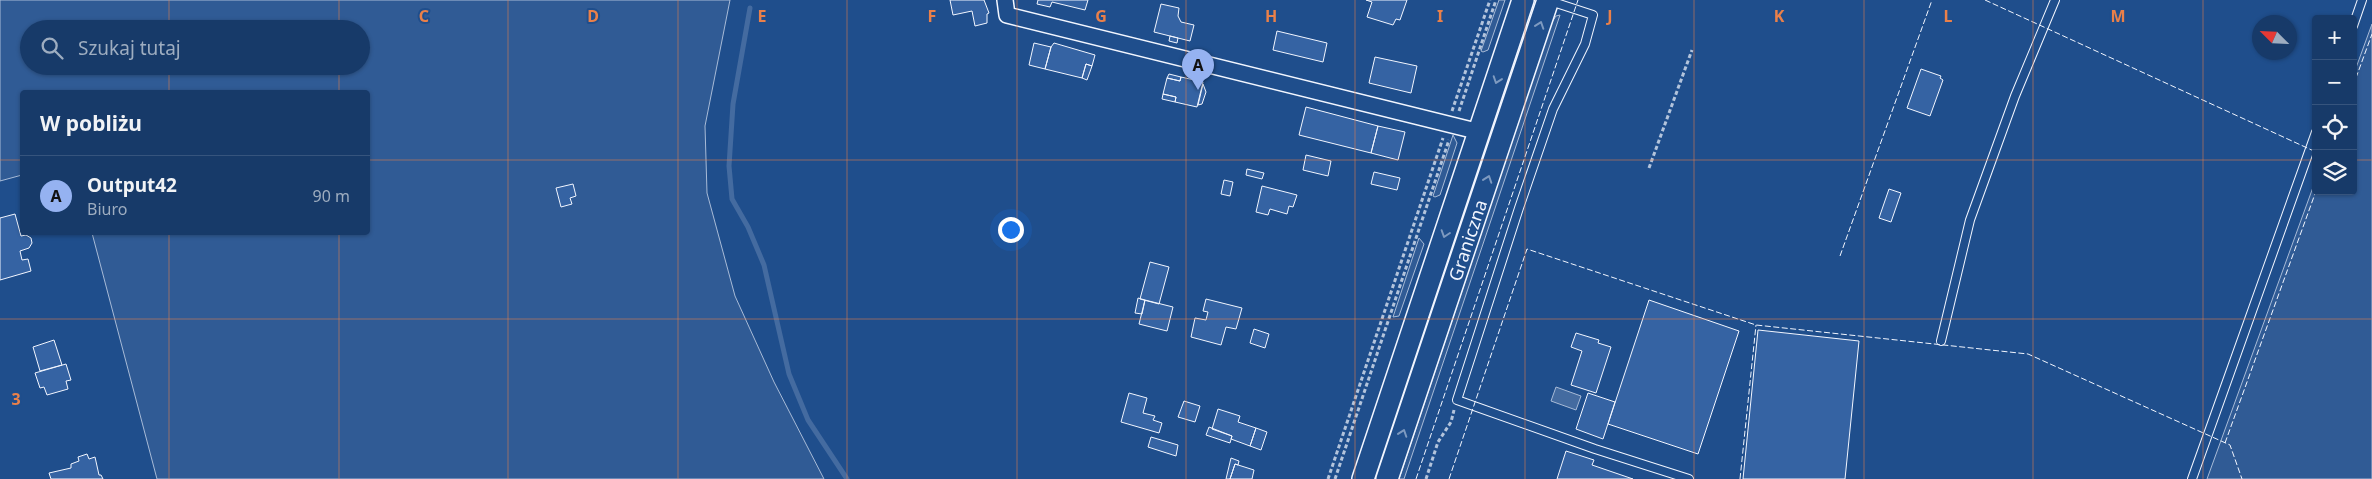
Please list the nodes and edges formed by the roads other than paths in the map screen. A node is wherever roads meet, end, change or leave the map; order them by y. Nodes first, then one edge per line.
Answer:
1 (1005, 0) edge
2 (1523, 0) edge
3 (1548, 0) edge
4 (2055, 0) edge
5 (2362, 0) edge
6 (2357, 15) edge
7 (1480, 132) junction
8 (2312, 143) edge
9 (1941, 341) dead end
10 (1364, 479) edge
11 (1387, 479) edge
12 (1689, 479) edge
13 (2192, 479) edge

1 - 7 street
2 -> 7 main road, Graniczna
11 -> 3 main road, Graniczna
3 - 12 lane
4 - 9 lane
5 - 6 lane
7 -> 10 main road, Graniczna
8 - 13 lane

